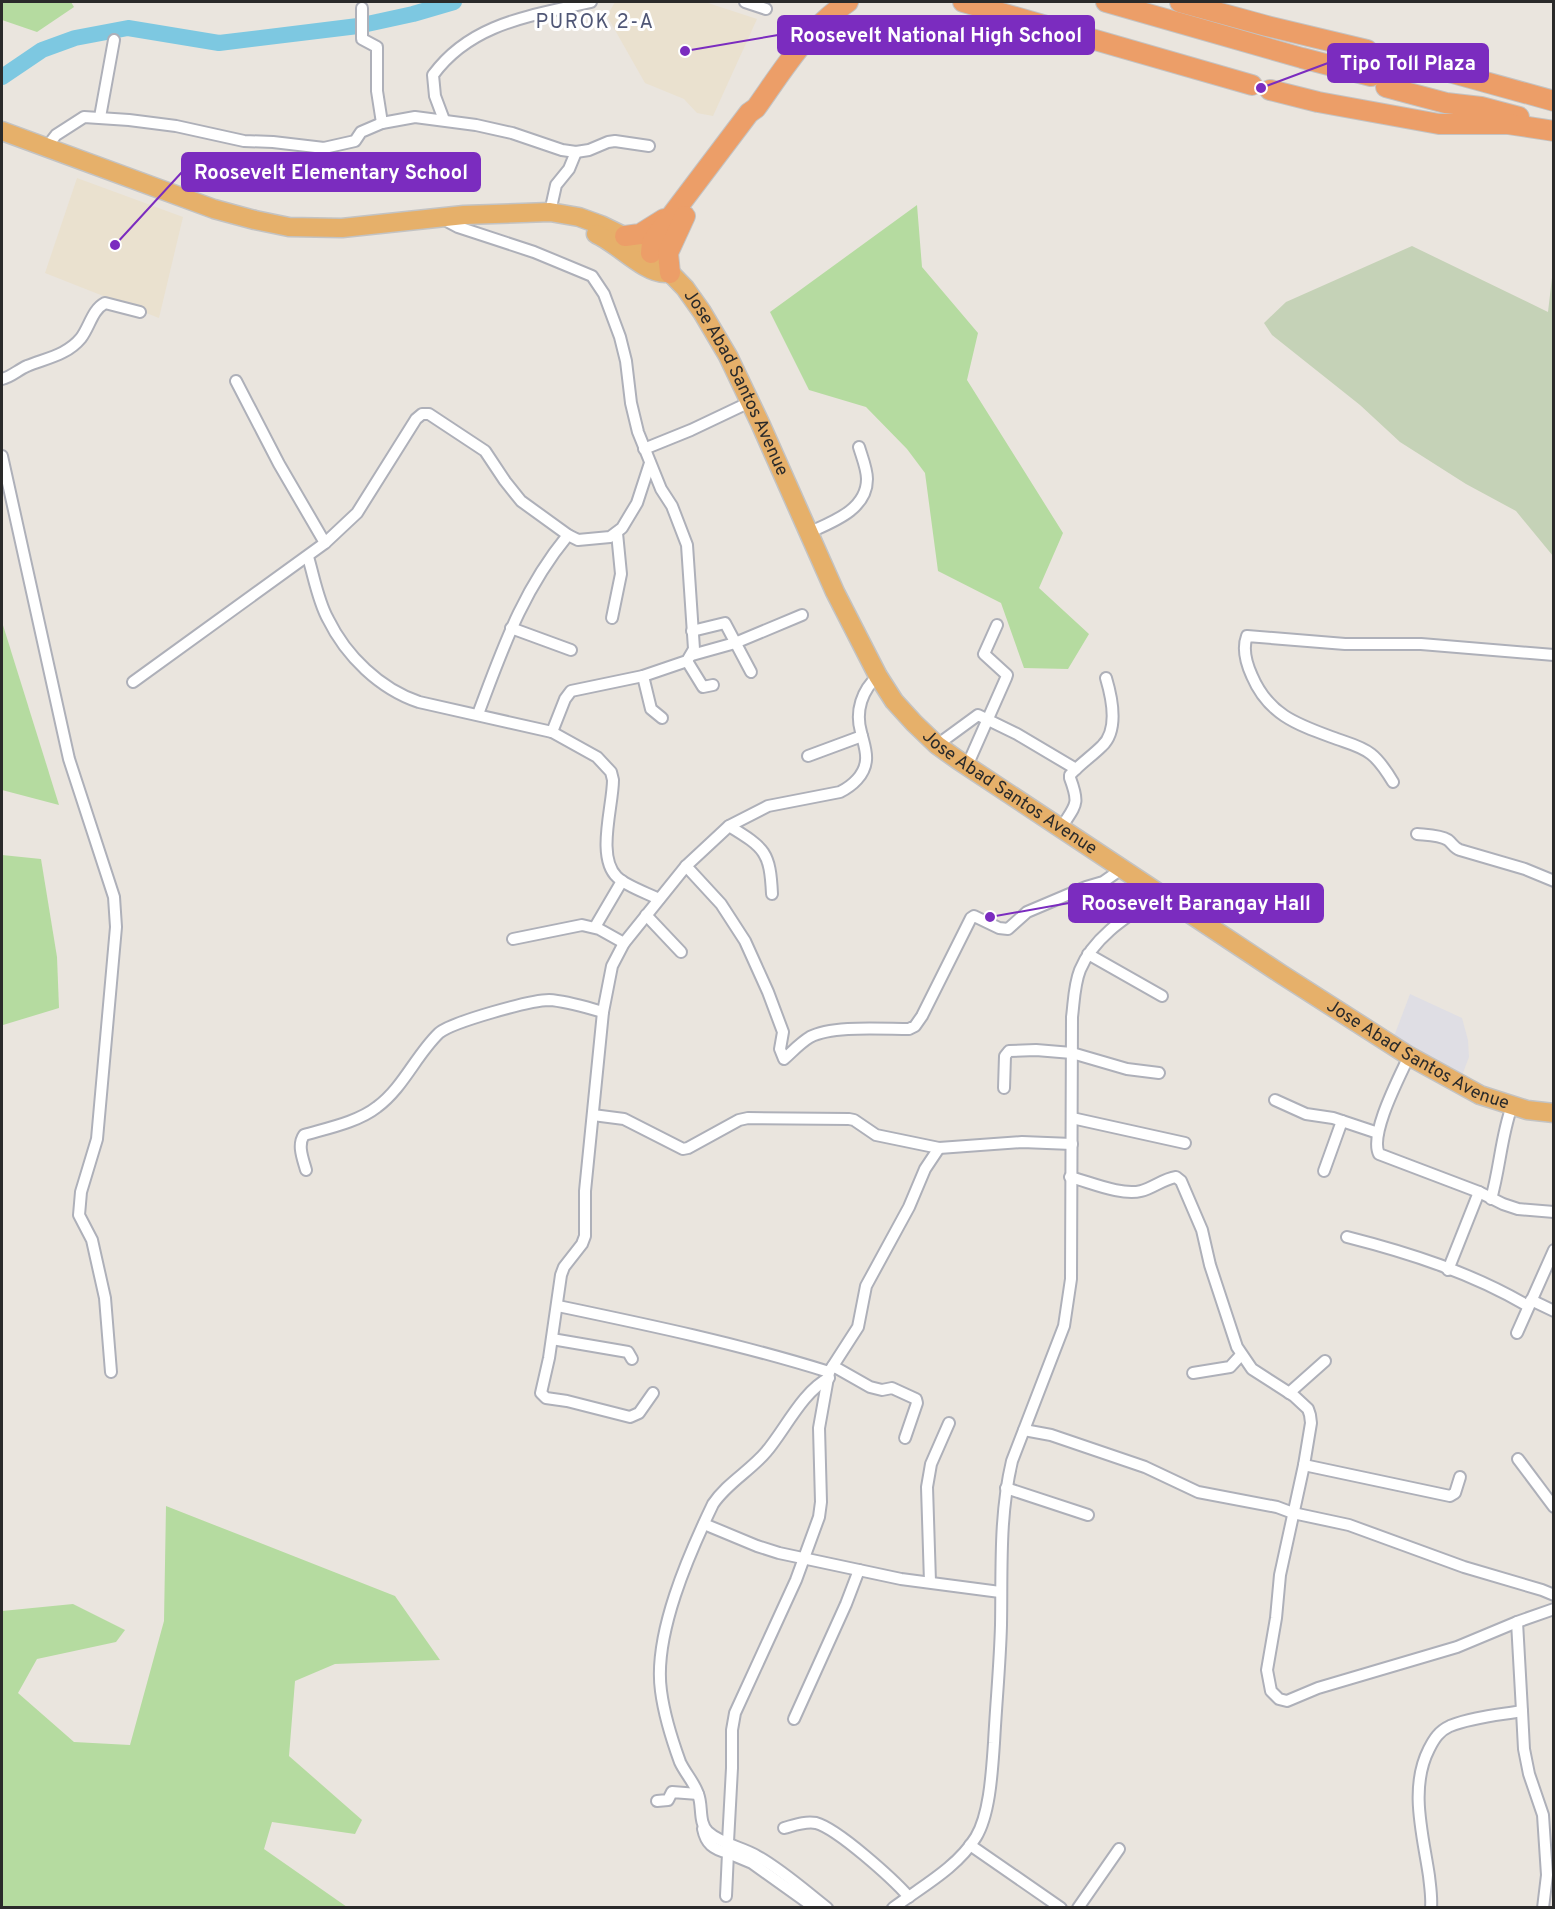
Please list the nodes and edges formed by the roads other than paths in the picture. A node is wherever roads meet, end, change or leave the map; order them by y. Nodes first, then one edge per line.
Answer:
1 (591, 2) edge
2 (745, 2) edge
3 (848, 2) edge
4 (963, 2) edge
5 (1106, 2) edge
6 (1180, 2) edge
7 (766, 9) dead end
8 (362, 10) dead end
9 (114, 40) dead end
10 (1378, 81) junction
11 (1554, 101) edge
12 (100, 117) junction
13 (1554, 119) edge
14 (444, 120) junction
15 (382, 123) junction
16 (1554, 126) edge
17 (2, 131) edge
18 (1554, 131) edge
19 (649, 146) dead end
20 (46, 148) junction
21 (576, 152) junction
22 (550, 212) junction
23 (680, 213) junction
24 (513, 214) junction
25 (440, 218) junction
26 (620, 239) junction
27 (651, 253) junction
28 (670, 273) junction
29 (140, 312) dead end
30 (2, 379) edge
31 (236, 381) dead end
32 (750, 402) junction
33 (859, 447) dead end
34 (644, 449) junction
35 (2, 456) edge
36 (650, 463) junction
37 (617, 533) junction
38 (808, 533) junction
39 (568, 535) junction
40 (325, 543) junction
41 (308, 557) junction
42 (802, 615) dead end
43 (612, 618) dead end
44 (997, 625) dead end
45 (511, 628) junction
46 (692, 631) junction
47 (735, 643) junction
48 (571, 650) dead end
49 (1554, 655) edge
50 (690, 658) junction
51 (751, 672) dead end
52 (643, 676) junction
53 (878, 676) junction
54 (1106, 678) dead end
55 (134, 682) dead end
56 (713, 685) dead end
57 (478, 714) junction
58 (662, 718) dead end
59 (989, 720) junction
60 (552, 732) junction
61 (862, 736) junction
62 (937, 745) junction
63 (808, 756) dead end
64 (968, 766) junction
65 (1076, 769) junction
66 (1394, 782) dead end
67 (729, 826) junction
68 (1061, 828) junction
69 (1417, 834) dead end
70 (686, 866) junction
71 (1123, 868) junction
72 (622, 880) junction
73 (1554, 881) edge
74 (772, 894) dead end
75 (1161, 894) junction
76 (659, 899) junction
77 (646, 915) junction
78 (595, 927) junction
79 (513, 939) dead end
80 (624, 943) junction
81 (681, 952) dead end
82 (1088, 954) junction
83 (1162, 996) dead end
84 (603, 1012) junction
85 (1072, 1053) junction
86 (1409, 1056) junction
87 (1159, 1073) dead end
88 (1004, 1088) dead end
89 (1275, 1100) dead end
90 (1512, 1106) junction
91 (1554, 1113) edge
92 (593, 1115) junction
93 (1072, 1118) junction
94 (1342, 1121) junction
95 (1378, 1133) junction
96 (1185, 1143) dead end
97 (1072, 1144) junction
98 (939, 1148) junction
99 (306, 1170) dead end
100 (1324, 1171) dead end
101 (1070, 1178) junction
102 (1479, 1192) junction
103 (1491, 1199) junction
104 (1554, 1212) edge
105 (1347, 1237) dead end
106 (1554, 1250) edge
107 (1448, 1270) junction
108 (1529, 1303) junction
109 (558, 1306) junction
110 (1554, 1311) edge
111 (1517, 1333) dead end
112 (552, 1339) junction
113 (1241, 1355) junction
114 (632, 1359) dead end
115 (1325, 1361) dead end
116 (111, 1371) dead end
117 (830, 1372) junction
118 (1193, 1373) dead end
119 (653, 1393) dead end
120 (1289, 1393) junction
121 (949, 1422) dead end
122 (1024, 1430) junction
123 (905, 1438) dead end
124 (1518, 1459) dead end
125 (1304, 1465) junction
126 (1460, 1477) dead end
127 (1006, 1488) junction
128 (1554, 1507) edge
129 (1293, 1513) junction
130 (1088, 1515) dead end
131 (704, 1524) junction
132 (804, 1558) junction
133 (859, 1570) junction
134 (930, 1582) junction
135 (1000, 1592) junction
136 (1554, 1595) edge
137 (1554, 1609) edge
138 (1517, 1622) junction
139 (1522, 1711) junction
140 (794, 1719) dead end
141 (698, 1794) junction
142 (657, 1801) dead end
143 (784, 1828) dead end
144 (970, 1845) junction
145 (728, 1848) junction
146 (1119, 1849) dead end
147 (726, 1896) dead end
148 (909, 1897) junction
149 (815, 1908) edge
150 (827, 1908) edge
151 (893, 1908) edge
152 (1061, 1908) edge
153 (1078, 1908) edge
154 (1431, 1908) edge
155 (1544, 1908) edge

1 - 14 street
2 - 7 street
3 - 23 highway
4 - 18 highway
5 - 10 highway
6 - 11 highway
8 - 15 street
9 - 12 street
10 - 13 highway
10 - 16 highway
12 - 15 street
12 - 20 street
14 - 15 street
14 - 21 street
17 - 20 highway, Jose Abad Santos Avenue
19 - 21 street
20 - 25 highway, Jose Abad Santos Avenue
21 - 22 street
22 - 24 highway, Jose Abad Santos Avenue
22 - 26 highway, Jose Abad Santos Avenue
23 - 26 highway
23 - 27 highway
23 - 28 highway
24 - 25 highway, Jose Abad Santos Avenue
24 - 26 highway, Jose Abad Santos Avenue
25 - 34 street
26 - 27 highway
26 - 28 highway, Jose Abad Santos Avenue
27 - 28 highway, Jose Abad Santos Avenue
28 - 32 highway, Jose Abad Santos Avenue
29 - 30 street
31 - 40 street
32 - 34 street
32 - 38 highway, Jose Abad Santos Avenue
33 - 38 street
34 - 36 street
35 - 116 street
36 - 37 street
36 - 46 street
37 - 39 street
37 - 43 street
38 - 53 highway, Jose Abad Santos Avenue
39 - 40 street
39 - 45 street
40 - 41 street
41 - 55 street
41 - 57 street
42 - 47 street
44 - 59 street
45 - 48 street
45 - 57 street
46 - 47 street
46 - 50 street
47 - 50 street
47 - 51 street
49 - 66 street
50 - 52 street
50 - 56 street
52 - 58 street
52 - 60 street
53 - 61 street
53 - 62 highway, Jose Abad Santos Avenue
54 - 65 street
57 - 60 street
59 - 62 street
59 - 64 street
59 - 65 street
60 - 72 street
61 - 63 street
61 - 67 street
62 - 64 highway, Jose Abad Santos Avenue
64 - 68 highway, Jose Abad Santos Avenue
65 - 68 street
67 - 70 street
67 - 74 street
68 - 71 highway, Jose Abad Santos Avenue
69 - 73 street
70 - 71 street
70 - 76 street
71 - 75 highway, Jose Abad Santos Avenue
72 - 76 street
72 - 78 street
75 - 82 street
75 - 86 highway, Jose Abad Santos Avenue
76 - 77 street
77 - 80 street
77 - 81 street
78 - 79 street
78 - 80 street
80 - 84 street
82 - 83 street
82 - 85 street
84 - 92 street
84 - 99 street
85 - 87 street
85 - 88 street
85 - 93 street
86 - 90 highway, Jose Abad Santos Avenue
86 - 95 street
89 - 94 street
90 - 91 highway, Jose Abad Santos Avenue
90 - 103 street
92 - 98 street
92 - 109 street
93 - 96 street
93 - 97 street
94 - 95 street
94 - 100 street
95 - 102 street
97 - 98 street
97 - 101 street
98 - 117 street
101 - 113 street
101 - 122 street
102 - 103 street
102 - 107 street
103 - 104 street
105 - 107 street
106 - 108 street
107 - 108 street
108 - 110 street
108 - 111 street
109 - 112 street
109 - 117 street
112 - 114 street
112 - 119 street
113 - 118 street
113 - 120 street
115 - 120 street
117 - 123 street
117 - 131 street
117 - 132 street
120 - 125 street
121 - 134 street
122 - 127 street
122 - 129 street
124 - 128 street
125 - 126 street
125 - 129 street
127 - 130 street
127 - 135 street
129 - 136 street
129 - 138 street
131 - 132 street
131 - 141 street
132 - 133 street
132 - 145 street
133 - 134 street
133 - 140 street
134 - 135 street
135 - 144 street
137 - 138 street
138 - 139 street
139 - 154 street
139 - 155 street
141 - 142 street
141 - 145 street
143 - 148 street
144 - 148 street
144 - 152 street
145 - 147 street
145 - 149 street
145 - 150 street
146 - 153 street
148 - 151 street

